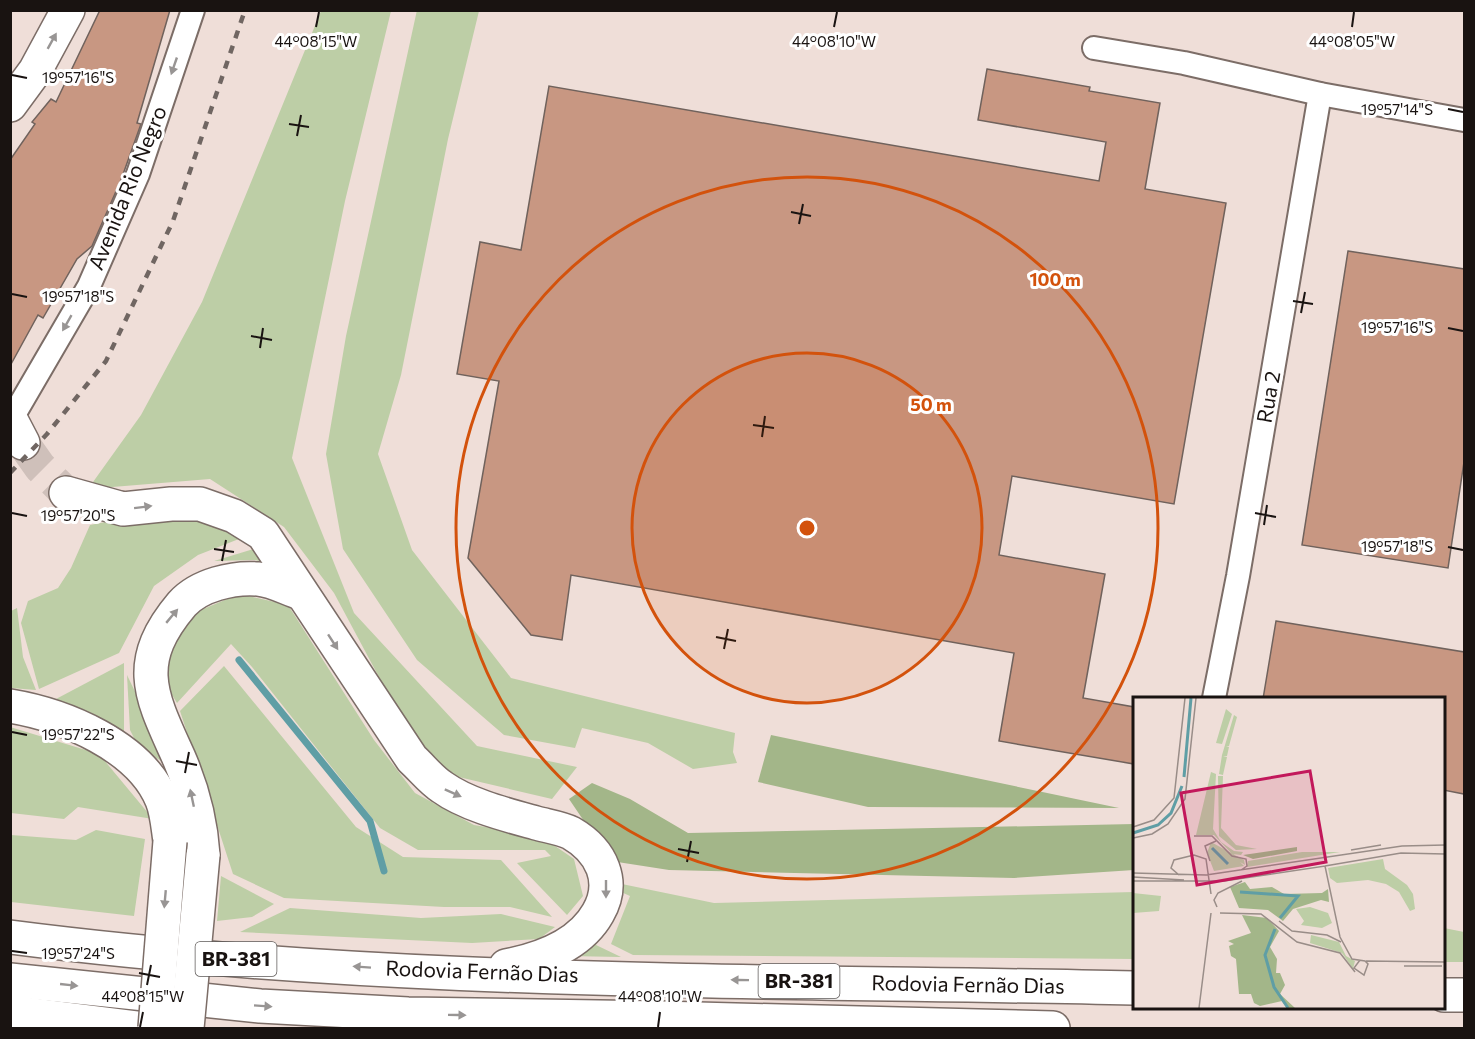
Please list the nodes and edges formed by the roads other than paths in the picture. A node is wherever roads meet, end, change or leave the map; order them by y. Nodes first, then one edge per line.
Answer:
1 (68, 10) edge
2 (193, 10) edge
3 (1094, 48) dead end
4 (1320, 94) junction
5 (10, 105) edge
6 (1464, 120) edge
7 (17, 431) edge
8 (66, 493) tunnel mouth
9 (301, 593) junction
10 (1214, 697) edge
11 (10, 706) edge
12 (10, 937) edge
13 (463, 974) junction
14 (10, 980) edge
15 (1133, 988) edge
16 (1445, 995) edge
17 (1464, 995) edge
18 (10, 1012) edge
19 (138, 1029) edge
20 (155, 1029) edge
21 (186, 1029) edge
22 (1053, 1029) edge

5 -> 1 main road
2 -> 7 street, Avenida Rio Negro
3 - 4 street
4 - 6 street
4 - 10 street, Rua 2
8 -> 9 main road
9 -> 13 main road
21 -> 9 main road, bridge
11 -> 20 main road, bridge
13 -> 12 main road, Rodovia Fernão Dias / BR-381
15 -> 13 main road, Rodovia Fernão Dias / BR-381
14 -> 22 main road, Rodovia Fernão Dias / BR-381
16 - 17 main road
18 - 19 main road

